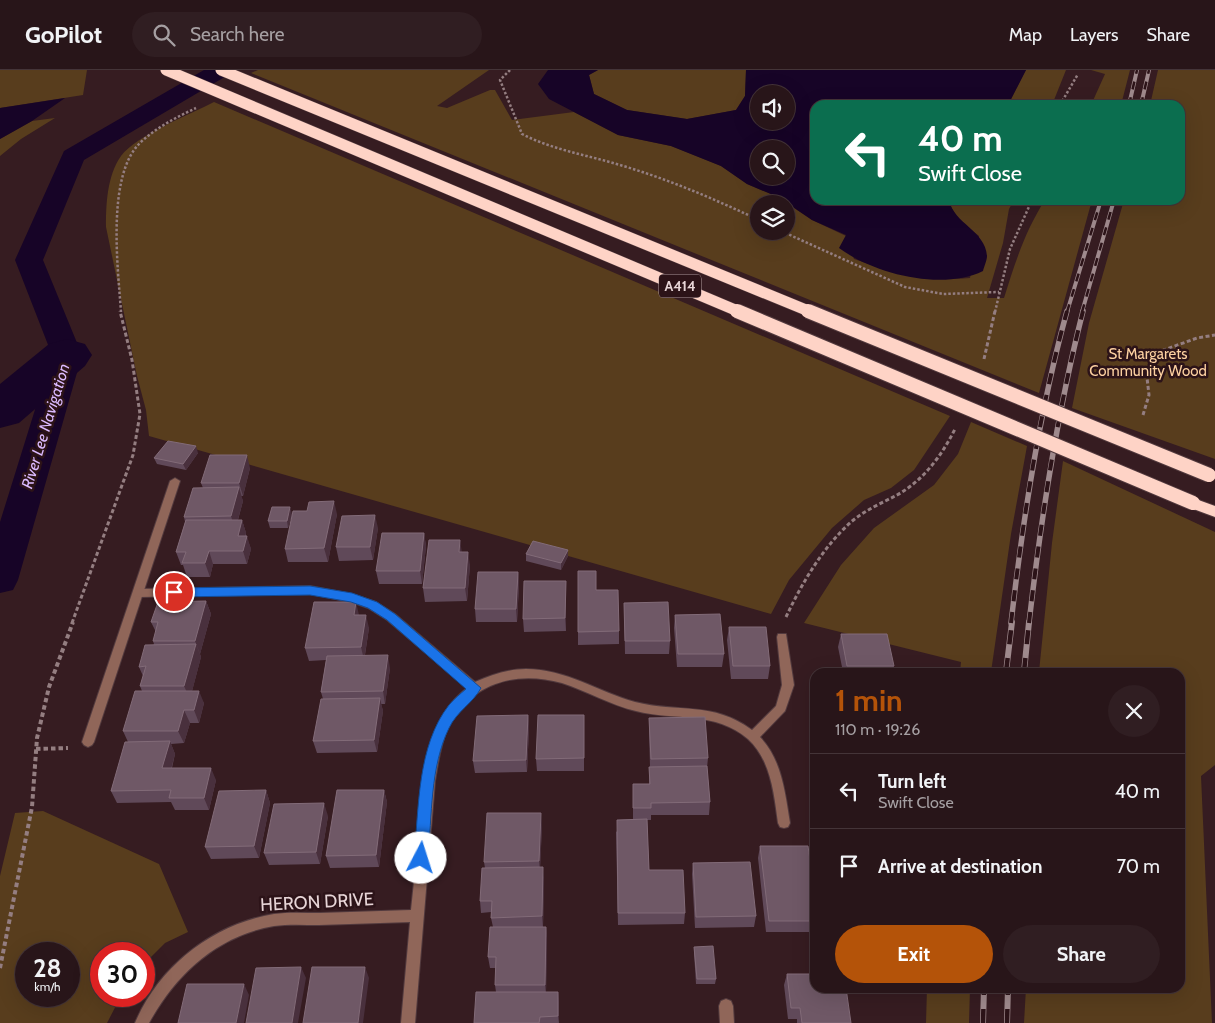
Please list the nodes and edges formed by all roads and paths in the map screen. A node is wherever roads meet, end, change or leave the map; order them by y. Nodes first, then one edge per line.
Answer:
1 (166, 70) edge
2 (221, 70) edge
3 (510, 70) edge
4 (1078, 74) dead end
5 (1063, 100) edge
6 (170, 121) dead end
7 (1030, 205) edge
8 (750, 216) edge
9 (795, 237) edge
10 (999, 292) junction
11 (1215, 336) edge
12 (982, 363) dead end
13 (1143, 415) dead end
14 (956, 428) dead end
15 (1212, 476) edge
16 (175, 481) dead end
17 (1215, 512) edge
18 (138, 593) junction
19 (782, 638) joint
20 (474, 688) junction
21 (753, 737) junction
22 (88, 742) joint
23 (36, 749) junction
24 (784, 823) dead end
25 (416, 916) junction
26 (0, 968) edge
27 (726, 1006) dead end
28 (142, 1023) edge
29 (408, 1023) edge
30 (727, 1023) edge

1 - 17 highway, A414, bridge
2 - 15 highway, A414, bridge
3 - 8 path
4 - 5 path
6 - 23 path
7 - 10 path
9 - 10 path
10 - 12 path
11 - 13 path
14 - 19 path
16 - 18 street
18 - 20 street
18 - 22 street
19 - 21 street
20 - 21 street
20 - 25 street
21 - 24 street
22 - 23 path
23 - 26 path
25 - 28 street, HERON DRIVE
25 - 29 street
27 - 30 street

